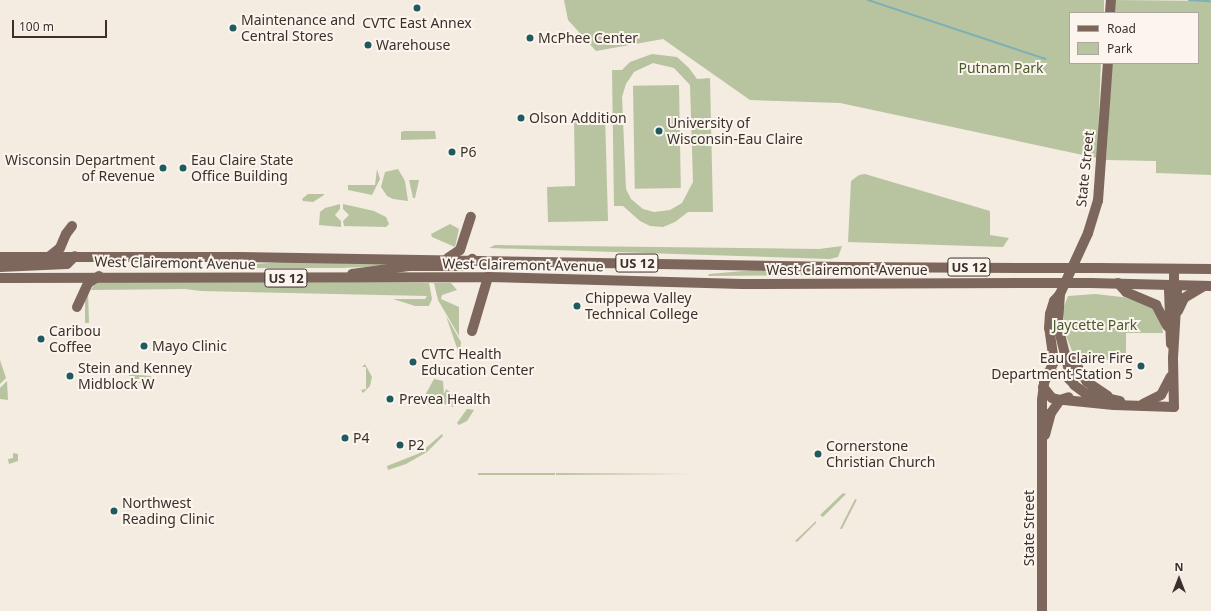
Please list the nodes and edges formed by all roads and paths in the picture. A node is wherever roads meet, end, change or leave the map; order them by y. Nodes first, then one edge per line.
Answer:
1 (1111, 0) edge
2 (1110, 12) edge
3 (1108, 64) edge
4 (471, 217) dead end
5 (72, 226) dead end
6 (50, 256) junction
7 (75, 256) junction
8 (0, 257) edge
9 (446, 259) junction
10 (472, 259) junction
11 (0, 266) edge
12 (1174, 269) junction
13 (1211, 269) edge
14 (99, 276) junction
15 (488, 277) junction
16 (0, 278) edge
17 (338, 278) junction
18 (1118, 283) junction
19 (1174, 285) junction
20 (1208, 286) edge
21 (1060, 294) junction
22 (77, 306) dead end
23 (1177, 313) junction
24 (1169, 329) junction
25 (472, 331) dead end
26 (1062, 339) junction
27 (1173, 358) junction
28 (1173, 372) junction
29 (1049, 374) junction
30 (1073, 382) junction
31 (1043, 387) junction
32 (1112, 398) junction
33 (1062, 400) junction
34 (1134, 406) junction
35 (1043, 444) junction
36 (1042, 611) edge

1 - 2 main road
3 - 21 main road, State Street
4 - 9 main road
5 - 6 main road
6 - 7 main road, West Clairemont Avenue / US 12
6 - 8 main road, West Clairemont Avenue / US 12
7 - 9 main road, West Clairemont Avenue / US 12
7 - 11 main road
9 - 10 main road, West Clairemont Avenue / US 12
10 - 12 main road, West Clairemont Avenue / US 12, bridge
10 - 17 main road
12 - 13 main road, US 12
12 - 19 main road
14 - 16 main road, West Clairemont Avenue / US 12
14 - 17 main road, West Clairemont Avenue / US 12
14 - 22 main road
15 - 17 main road, West Clairemont Avenue / US 12
15 - 18 main road, West Clairemont Avenue / US 12, bridge
15 - 25 main road
18 - 19 main road, US 12
18 - 24 main road
19 - 20 main road, US 12
19 - 23 main road
19 - 24 main road
20 - 23 main road
21 - 26 main road, State Street
21 - 29 main road, State Street
23 - 27 main road
24 - 27 main road
26 - 30 main road, State Street
26 - 32 main road
27 - 28 main road
28 - 34 main road
28 - 34 main road
29 - 30 main road
29 - 31 main road
30 - 32 main road
30 - 33 main road
31 - 33 main road
31 - 35 main road, State Street
32 - 34 main road
33 - 34 main road
33 - 35 main road, State Street
35 - 36 main road, State Street

